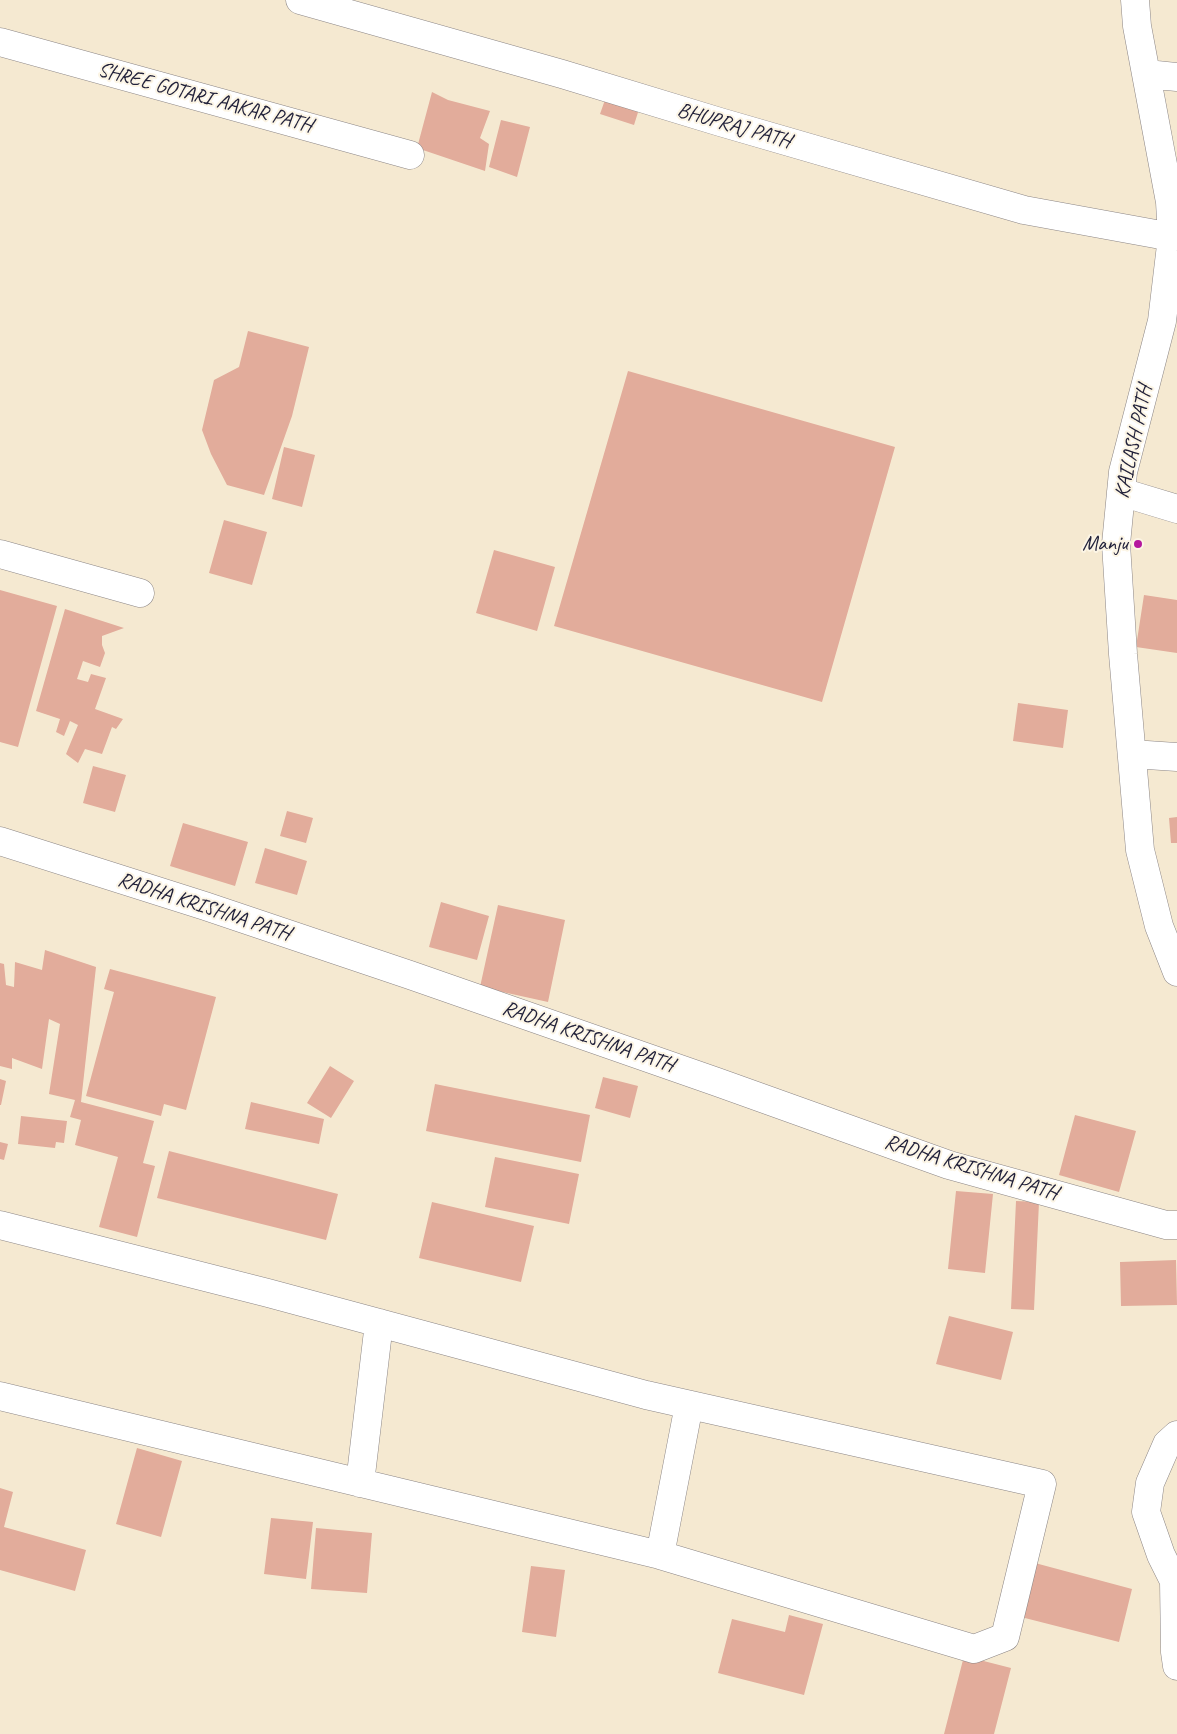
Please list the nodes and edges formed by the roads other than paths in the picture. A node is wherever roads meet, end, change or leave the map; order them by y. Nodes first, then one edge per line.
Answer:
1 (300, 0) edge
2 (1134, 0) edge
3 (0, 42) edge
4 (1147, 74) junction
5 (1177, 77) edge
6 (410, 155) dead end
7 (1172, 237) junction
8 (1121, 492) junction
9 (1177, 509) edge
10 (0, 554) edge
11 (140, 592) dead end
12 (1132, 754) junction
13 (1177, 757) edge
14 (0, 841) edge
15 (1177, 972) edge
16 (0, 1225) edge
17 (1177, 1225) edge
18 (379, 1323) junction
19 (0, 1396) edge
20 (689, 1405) junction
21 (1177, 1434) edge
22 (360, 1483) junction
23 (660, 1555) junction
24 (1176, 1582) edge
25 (1177, 1666) edge

1 - 7 street, BHUPRAJ PATH
2 - 4 street, KAILASH PATH
3 - 6 street, SHREE GOTARI AAKAR PATH
4 - 5 street
4 - 7 street, KAILASH PATH
7 - 8 street, KAILASH PATH
8 - 9 street
8 - 12 street, KAILASH PATH
10 - 11 street
12 - 13 street
12 - 15 street, KAILASH PATH
14 - 17 street, RADHA KRISHNA PATH
16 - 18 street
18 - 20 street
18 - 22 street
19 - 22 street
20 - 23 street
20 - 23 street
21 - 24 street
22 - 23 street
24 - 25 street

